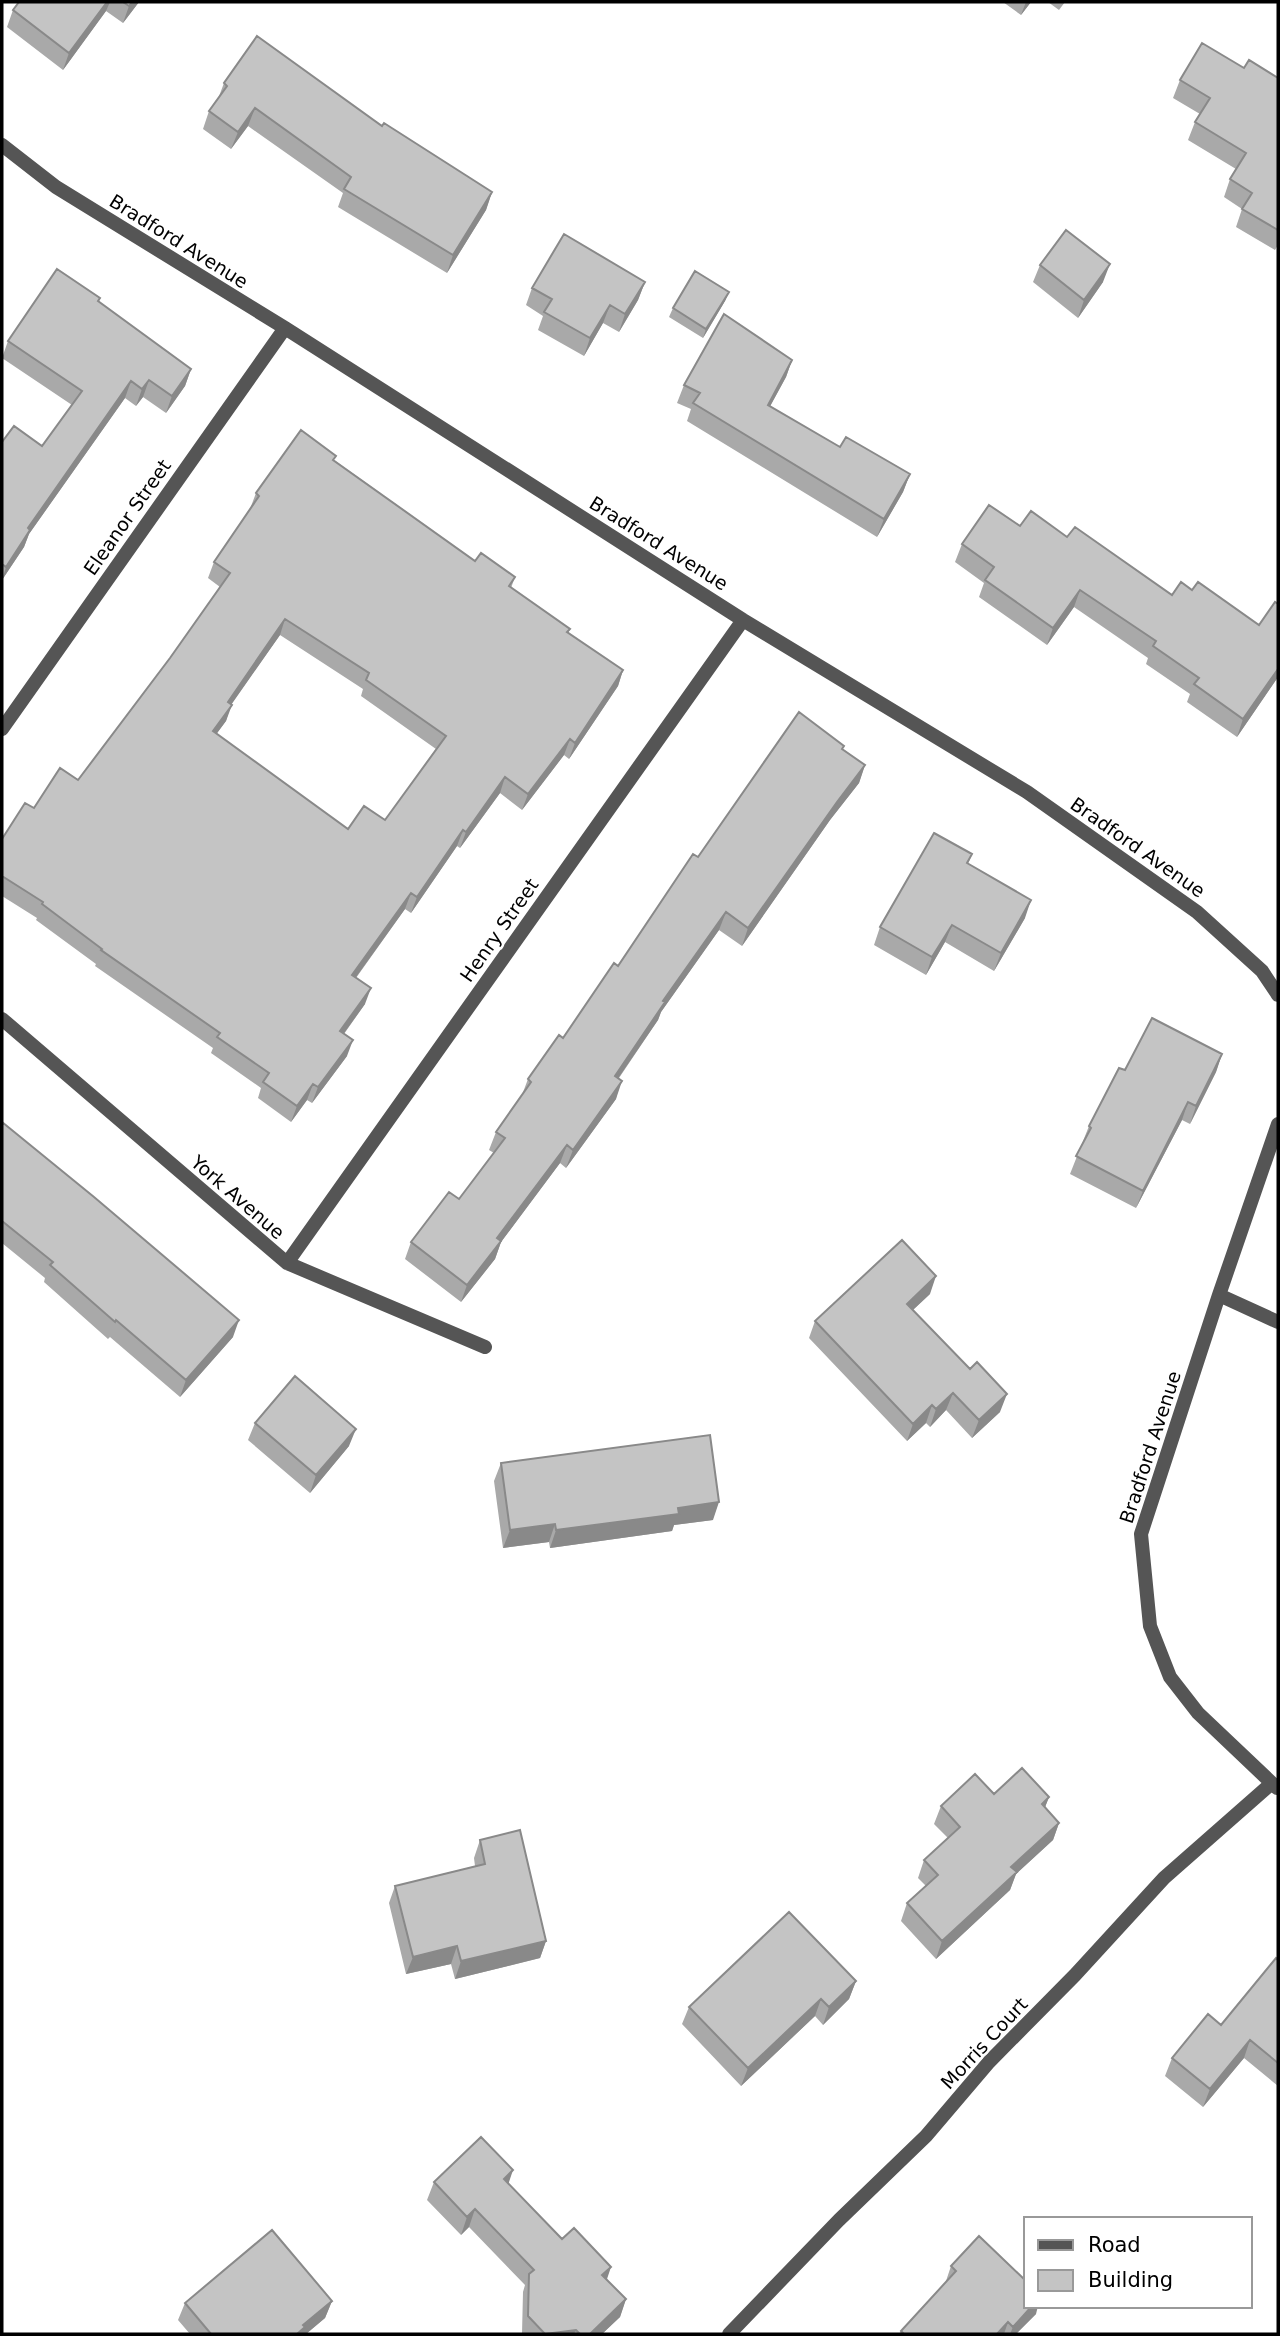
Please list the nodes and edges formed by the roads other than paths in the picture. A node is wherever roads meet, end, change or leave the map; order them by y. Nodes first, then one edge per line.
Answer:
1 (2, 145) edge
2 (285, 328) junction
3 (743, 620) junction
4 (2, 729) edge
5 (1278, 995) edge
6 (2, 1018) edge
7 (1278, 1125) edge
8 (287, 1263) junction
9 (1219, 1295) junction
10 (1278, 1322) edge
11 (485, 1347) dead end
12 (1275, 1786) edge
13 (729, 2334) edge

1 - 2 street, Bradford Avenue
2 - 3 street, Bradford Avenue
2 - 4 street, Eleanor Street
3 - 5 street, Bradford Avenue
3 - 8 street, Henry Street
6 - 8 street, York Avenue
7 - 9 street, Bradford Avenue
8 - 11 street, York Avenue
9 - 10 street
9 - 12 street, Bradford Avenue
12 - 13 street, Morris Court

